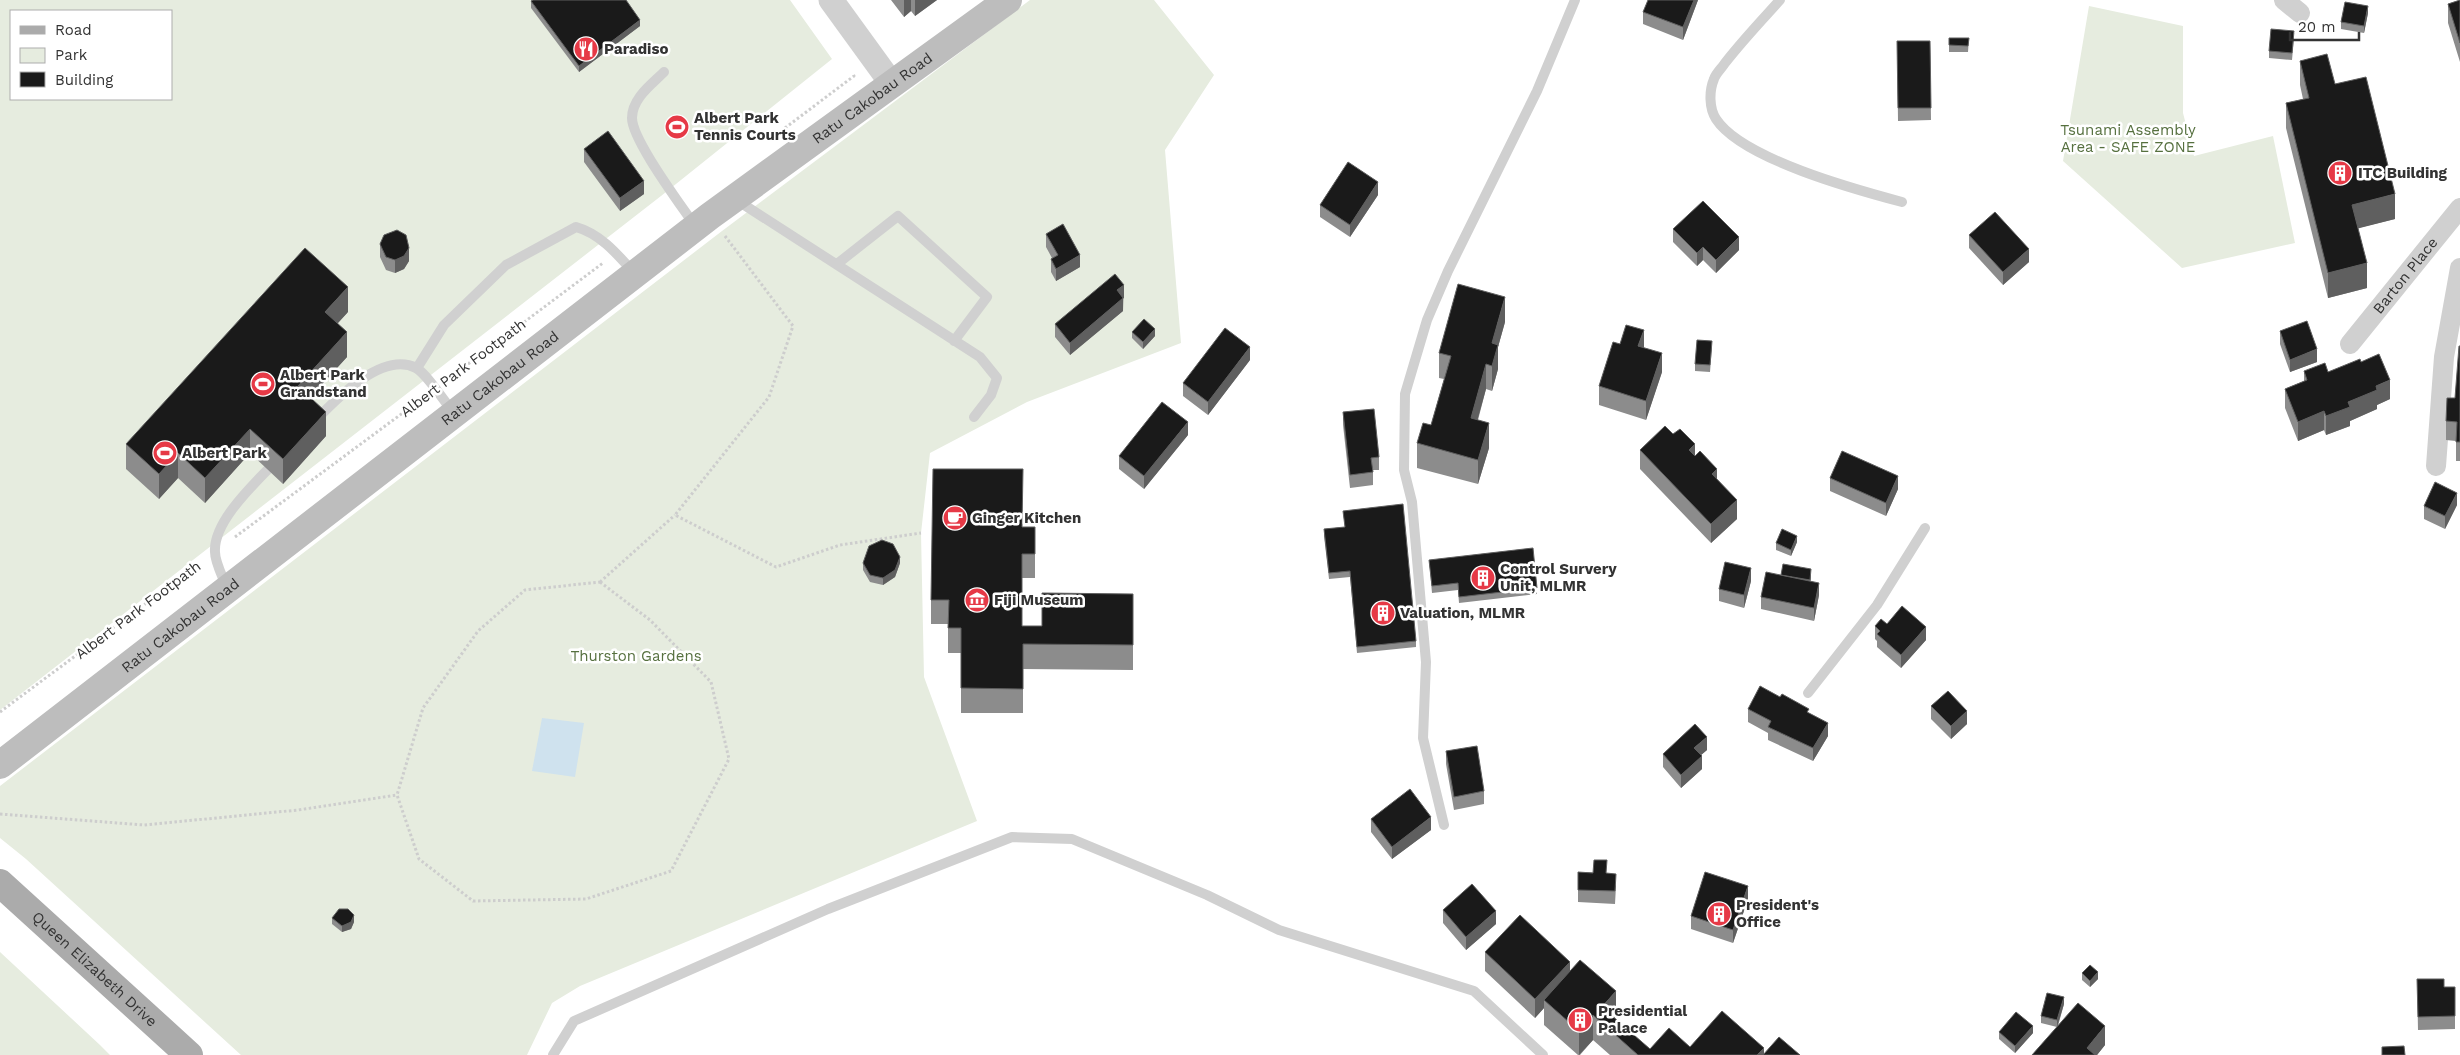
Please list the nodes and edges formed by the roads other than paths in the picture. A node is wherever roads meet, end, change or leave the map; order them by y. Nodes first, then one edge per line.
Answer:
1 (831, 0) edge
2 (1008, 0) edge
3 (1575, 0) edge
4 (1780, 0) edge
5 (2284, 0) edge
6 (2300, 13) dead end
7 (664, 72) dead end
8 (892, 84) junction
9 (734, 199) junction
10 (1902, 202) dead end
11 (2460, 208) edge
12 (703, 222) junction
13 (837, 264) junction
14 (2460, 268) edge
15 (635, 274) junction
16 (954, 341) junction
17 (2350, 344) dead end
18 (417, 368) junction
19 (454, 414) junction
20 (974, 417) dead end
21 (308, 428) edge
22 (281, 456) edge
23 (2436, 466) dead end
24 (1924, 528) dead end
25 (228, 589) junction
26 (1808, 693) dead end
27 (0, 765) edge
28 (1444, 826) dead end
29 (0, 883) edge
30 (189, 1055) edge
31 (552, 1055) edge
32 (1543, 1055) edge

1 - 8 street
2 - 8 main road, Ratu Cakobau Road
3 - 28 lane
4 - 10 lane
5 - 6 street
7 - 12 lane
8 - 9 main road, Ratu Cakobau Road
9 - 12 main road, Ratu Cakobau Road
9 - 13 lane
11 - 17 street, Barton Place
12 - 15 main road, Ratu Cakobau Road
13 - 16 lane
13 - 16 lane
14 - 23 street
15 - 18 lane
15 - 19 main road, Ratu Cakobau Road
16 - 20 lane
18 - 19 lane
18 - 21 lane
19 - 25 main road, Ratu Cakobau Road
22 - 25 lane
24 - 26 lane
25 - 27 main road, Ratu Cakobau Road
29 - 30 main road, Queen Elizabeth Drive
31 - 32 lane

